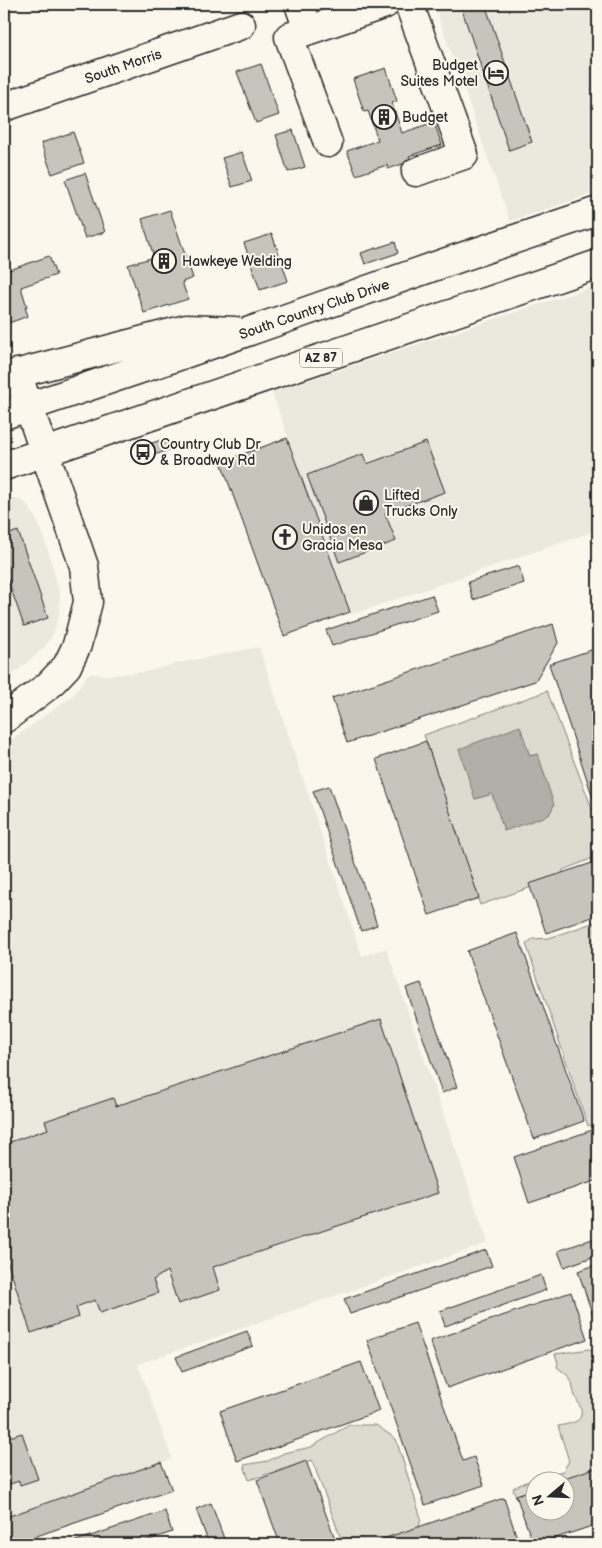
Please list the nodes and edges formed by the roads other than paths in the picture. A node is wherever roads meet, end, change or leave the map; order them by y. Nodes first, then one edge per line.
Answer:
1 (299, 4) edge
2 (385, 4) edge
3 (409, 4) edge
4 (241, 25) dead end
5 (308, 30) junction
6 (4, 107) edge
7 (328, 144) dead end
8 (416, 172) dead end
9 (598, 211) edge
10 (598, 264) edge
11 (249, 331) junction
12 (10, 375) edge
13 (29, 406) junction
14 (4, 414) edge
15 (44, 452) junction
16 (4, 466) edge
17 (4, 719) edge

1 - 5 main road
2 - 5 main road
3 - 8 main road
4 - 6 main road, South Morris
5 - 7 main road
9 - 11 main road, South Country Club Drive
10 - 15 main road, AZ 87
11 - 12 main road
11 - 13 main road, South Country Club Drive
12 - 13 main road
13 - 14 main road, South Country Club Drive
13 - 15 main road
15 - 16 main road, AZ 87
15 - 17 main road

